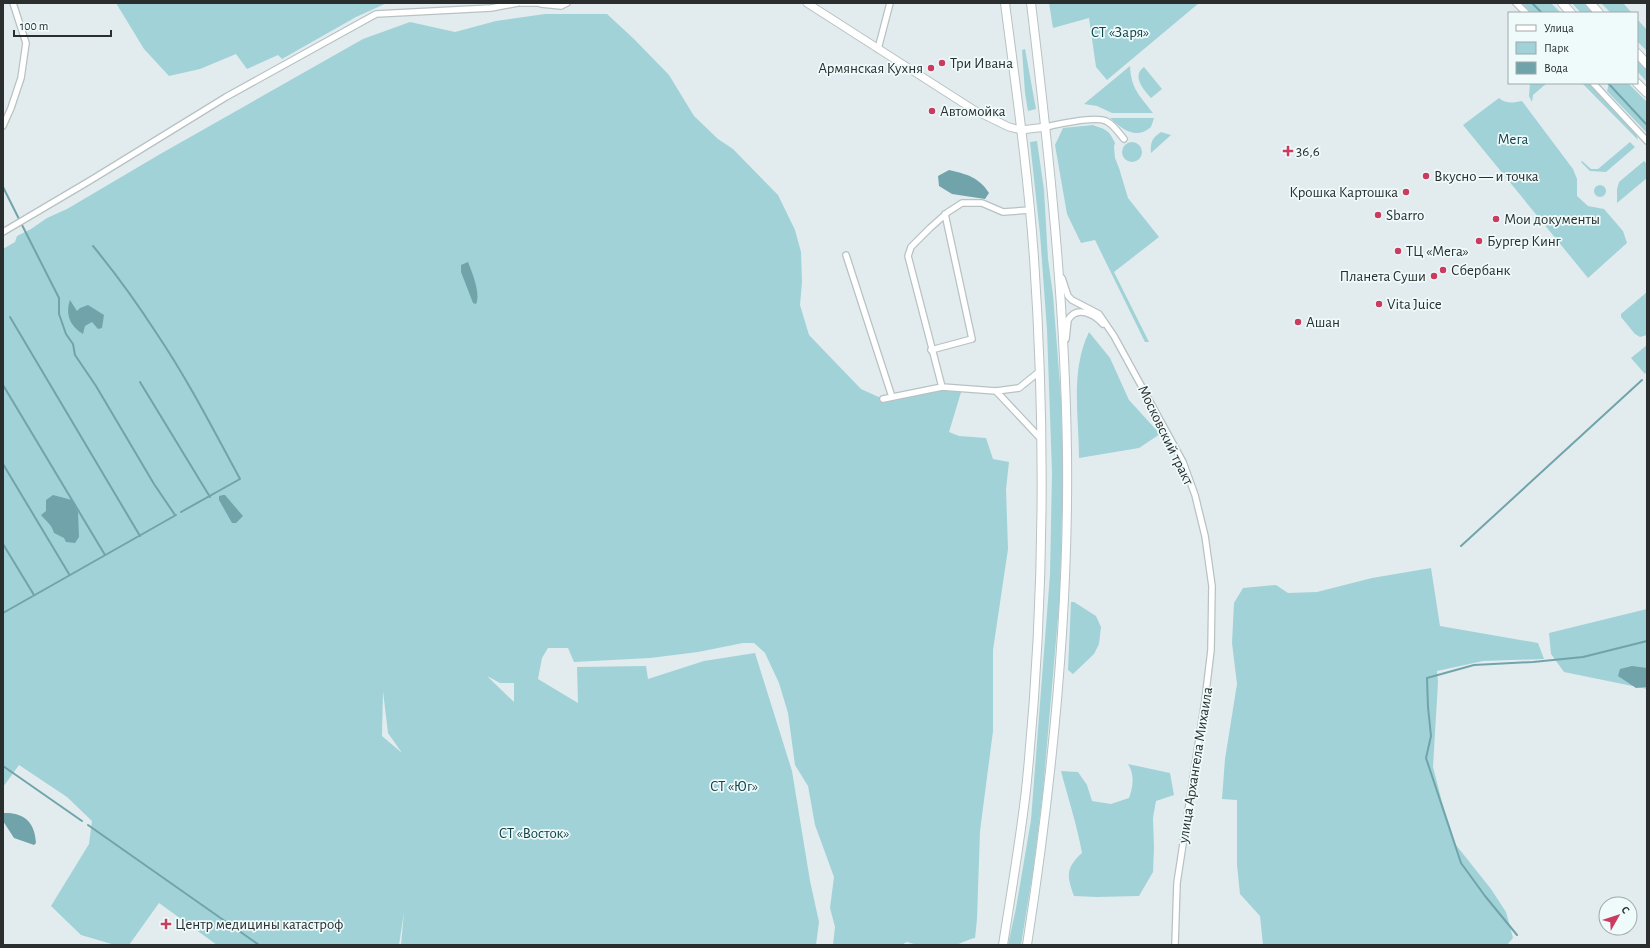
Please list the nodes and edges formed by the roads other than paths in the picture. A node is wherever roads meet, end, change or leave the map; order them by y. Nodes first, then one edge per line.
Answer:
1 (13, 3) edge
2 (520, 3) edge
3 (567, 3) edge
4 (808, 3) edge
5 (890, 3) edge
6 (1005, 3) edge
7 (1031, 3) edge
8 (1516, 3) edge
9 (1562, 3) edge
10 (1590, 3) edge
11 (542, 4) edge
12 (1525, 12) edge
13 (1570, 12) edge
14 (1598, 12) edge
15 (878, 49) junction
16 (1638, 54) edge
17 (1647, 64) edge
18 (1594, 84) edge
19 (1638, 84) edge
20 (1647, 93) edge
21 (3, 126) edge
22 (1046, 127) junction
23 (1021, 130) junction
24 (1124, 139) dead end
25 (1647, 140) edge
26 (1030, 210) junction
27 (945, 214) junction
28 (4, 229) edge
29 (846, 255) dead end
30 (1058, 261) junction
31 (1114, 336) junction
32 (931, 350) junction
33 (1064, 356) junction
34 (1040, 371) junction
35 (942, 387) junction
36 (996, 391) junction
37 (892, 397) junction
38 (883, 399) dead end
39 (1041, 439) junction
40 (1212, 586) joint
41 (1003, 945) edge
42 (1027, 945) edge
43 (1175, 945) edge

1 - 21 street
2 - 11 street
2 - 28 street
3 - 11 street
4 - 15 street
5 - 15 street
6 - 23 main road
7 - 22 main road
8 - 12 street
9 - 13 main road
10 - 14 main road
15 - 23 street
16 - 17 main road
18 - 25 street
19 - 20 main road
22 - 23 street
22 - 24 street
22 - 30 main road
23 - 26 main road
26 - 27 street
26 - 34 main road
27 - 32 street
27 - 32 street
29 - 37 street
30 - 31 street, Московский тракт
30 - 33 main road
31 - 33 street, Московский тракт
31 - 40 street, Московский тракт
32 - 35 street
33 - 42 main road
34 - 36 street
34 - 39 main road
35 - 36 street
35 - 37 street
36 - 39 street
37 - 38 street
39 - 41 main road
40 - 43 street, улица Архангела Михаила

